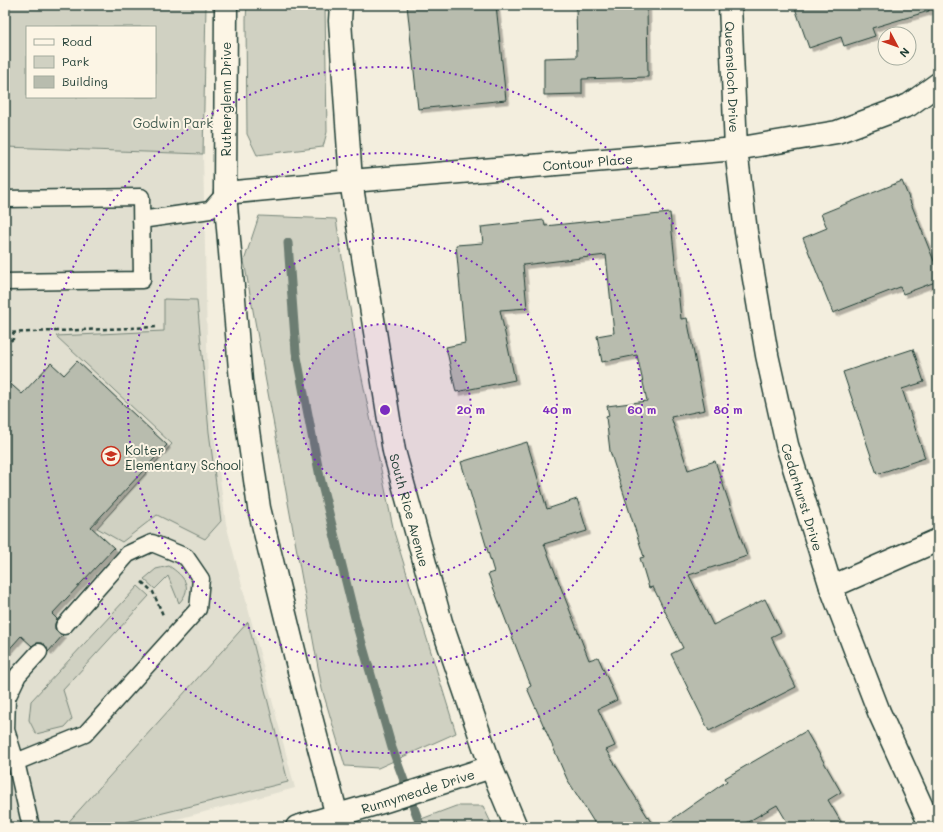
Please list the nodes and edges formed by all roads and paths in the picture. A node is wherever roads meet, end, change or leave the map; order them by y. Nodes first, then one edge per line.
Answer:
1 (226, 5) edge
2 (341, 5) edge
3 (730, 5) edge
4 (938, 84) edge
5 (736, 149) junction
6 (351, 181) junction
7 (225, 193) junction
8 (5, 199) edge
9 (141, 220) junction
10 (5, 282) edge
11 (157, 327) dead end
12 (5, 333) edge
13 (14, 333) junction
14 (5, 345) edge
15 (938, 540) edge
16 (142, 582) dead end
17 (831, 587) junction
18 (165, 619) dead end
19 (64, 626) dead end
20 (39, 652) dead end
21 (16, 762) junction
22 (491, 767) junction
23 (340, 821) edge
24 (31, 827) edge
25 (297, 827) edge
26 (516, 827) edge
27 (931, 827) edge

1 - 7 street, Rutherglenn Drive
2 - 6 street
3 - 5 street, Queensloch Drive
4 - 5 street, Contour Place
5 - 6 street, Contour Place
5 - 17 street, Cedarhurst Drive
6 - 7 street, Contour Place
6 - 22 street, South Rice Avenue
7 - 9 lane
7 - 23 street
8 - 9 lane
9 - 10 lane
11 - 13 path
12 - 13 path
13 - 14 path
15 - 17 street
16 - 18 path
17 - 27 street, Cedarhurst Drive
19 - 21 lane
20 - 21 lane
21 - 24 lane
22 - 23 street, Runnymeade Drive
22 - 26 street, South Rice Avenue
23 - 25 street, Runnymeade Drive

